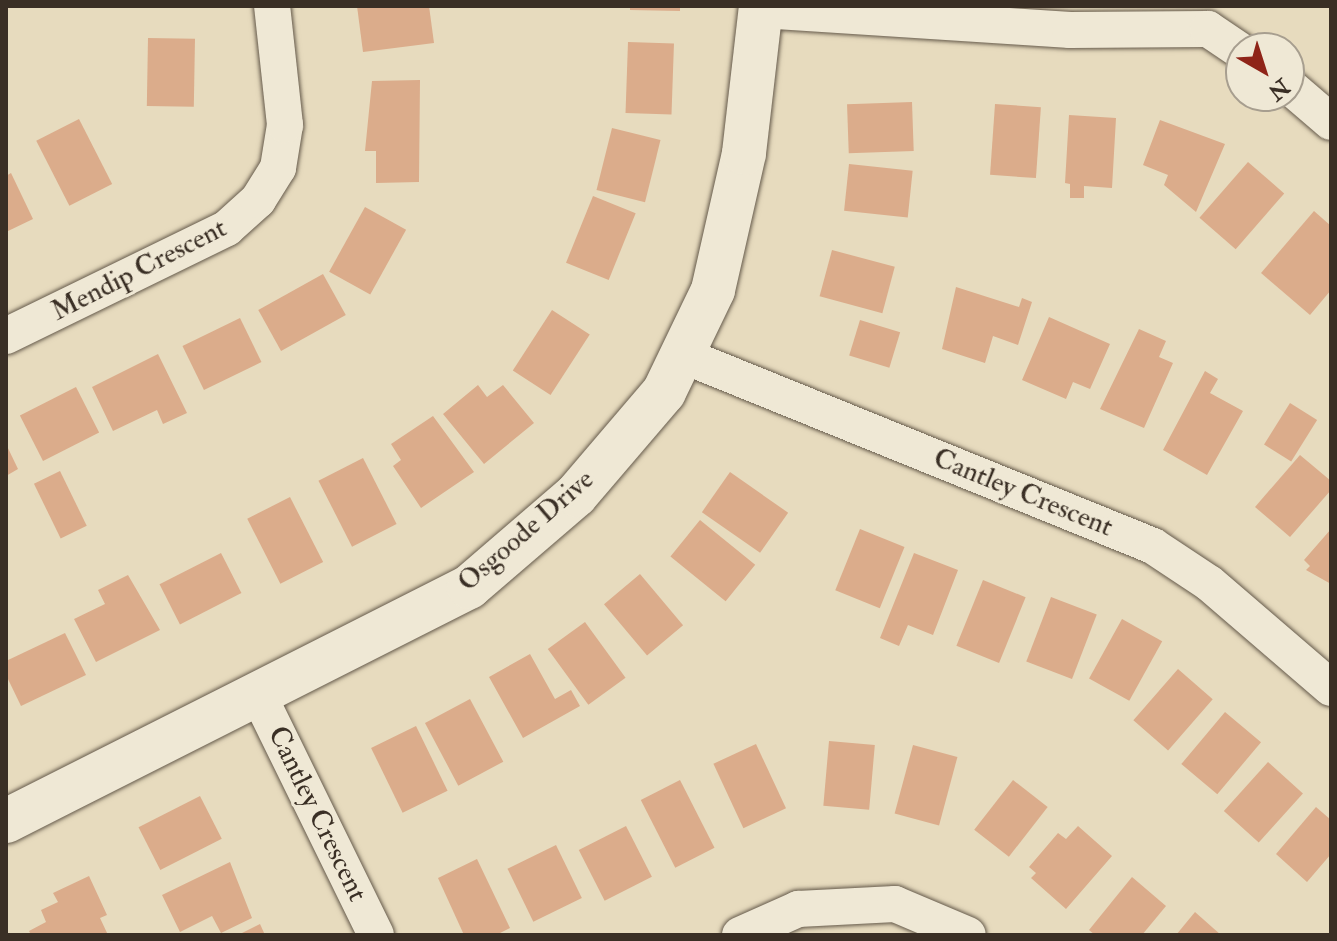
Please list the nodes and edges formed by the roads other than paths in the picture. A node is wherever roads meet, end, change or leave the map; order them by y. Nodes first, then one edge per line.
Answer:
1 (272, 6) edge
2 (761, 8) edge
3 (1225, 40) edge
4 (1305, 100) edge
5 (1331, 122) edge
6 (6, 336) edge
7 (682, 355) junction
8 (1331, 688) edge
9 (258, 694) junction
10 (6, 821) edge
11 (376, 935) edge
12 (740, 935) edge
13 (968, 935) edge

1 - 6 street, Mendip Crescent
2 - 3 street
2 - 7 street, Osgoode Drive
4 - 5 street
7 - 8 street, Cantley Crescent
7 - 9 street, Osgoode Drive
9 - 10 street, Osgoode Drive
9 - 11 street, Cantley Crescent
12 - 13 street

